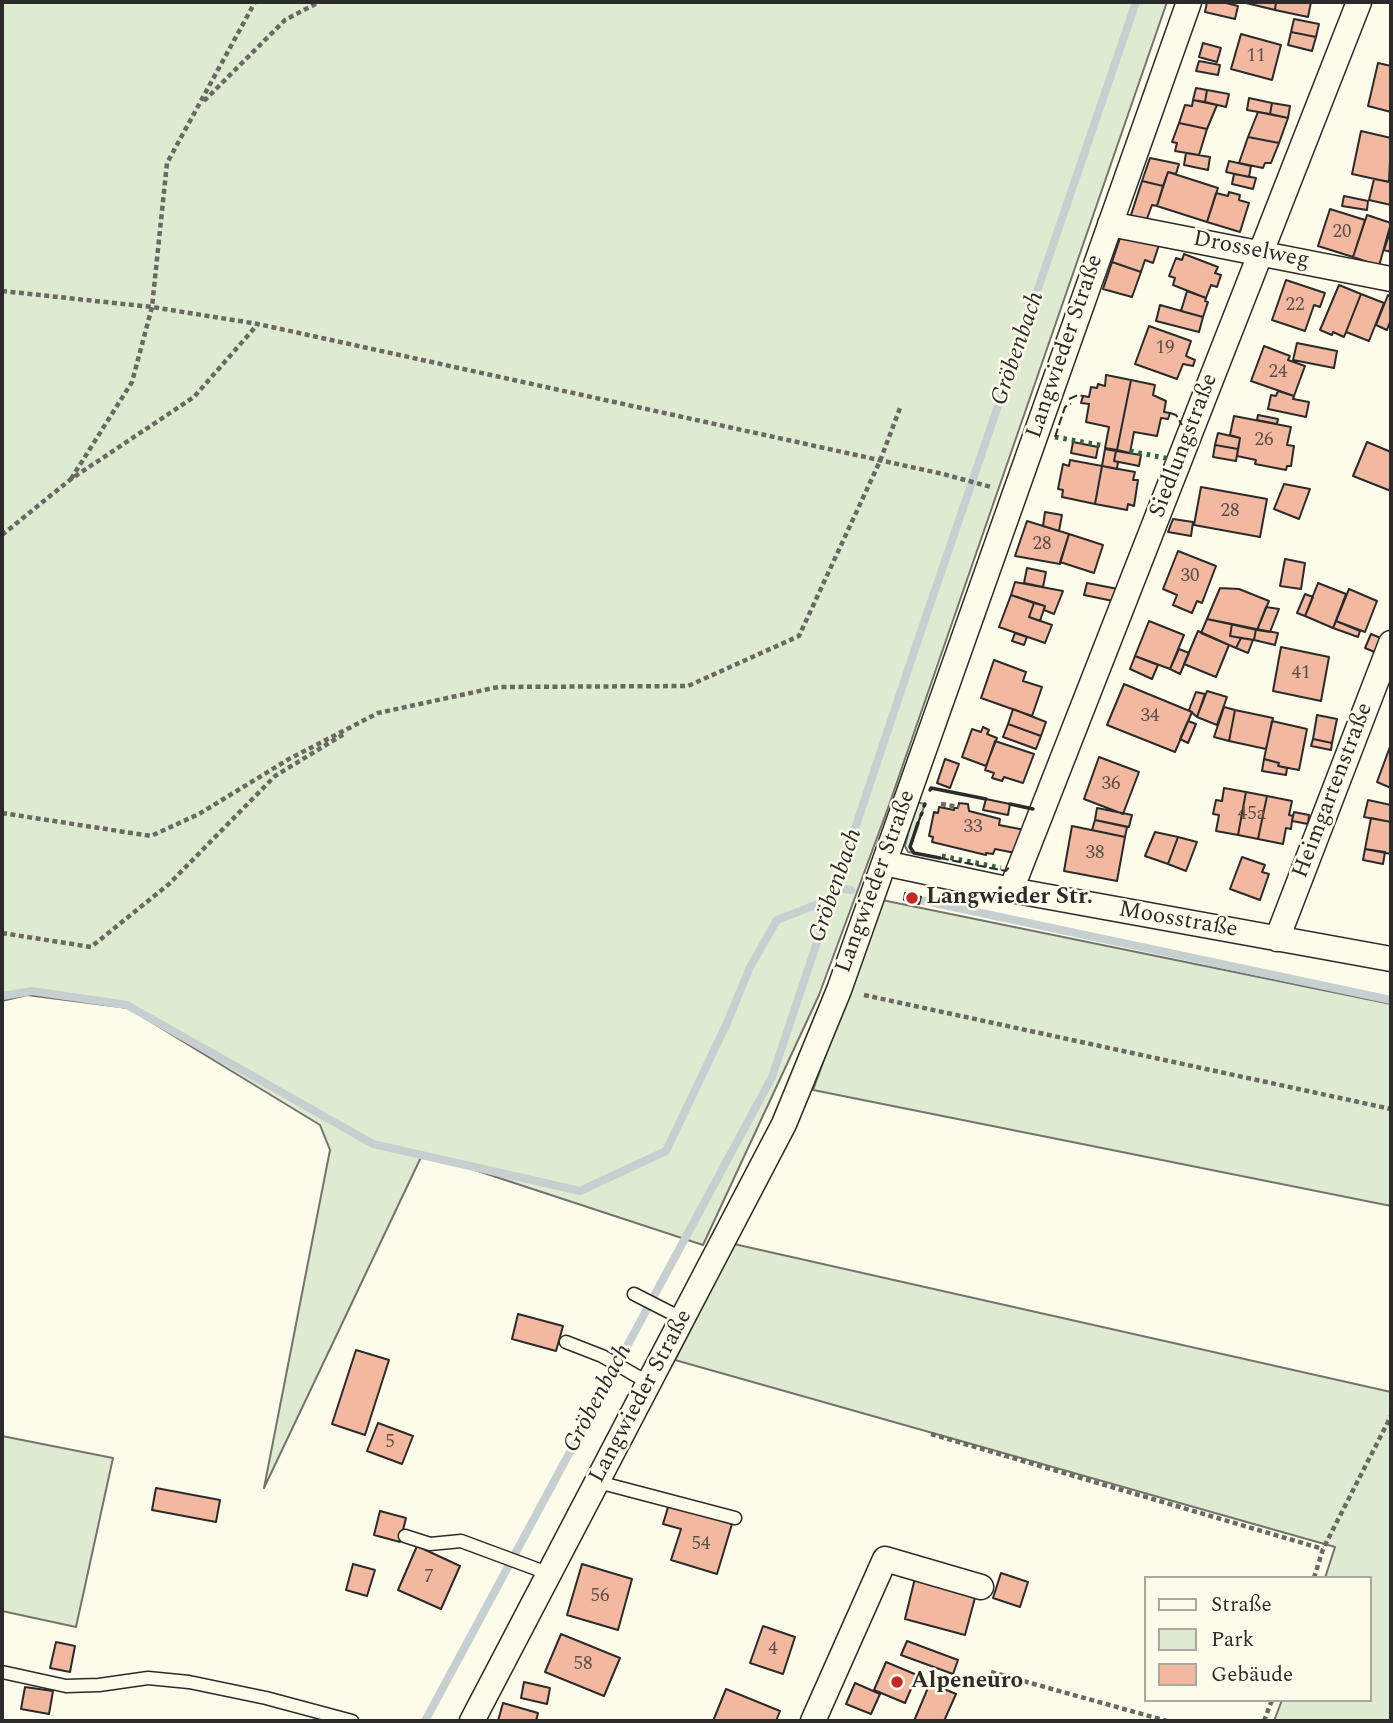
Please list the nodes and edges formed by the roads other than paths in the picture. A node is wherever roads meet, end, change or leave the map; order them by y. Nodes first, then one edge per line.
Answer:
1 (1189, 2) edge
2 (1359, 2) edge
3 (1110, 224) junction
4 (1260, 253) junction
5 (1391, 279) edge
6 (1391, 643) edge
7 (884, 863) junction
8 (1011, 890) junction
9 (1277, 939) junction
10 (1391, 959) edge
11 (634, 1294) dead end
12 (676, 1316) junction
13 (566, 1342) dead end
14 (639, 1377) junction
15 (598, 1482) junction
16 (735, 1518) dead end
17 (405, 1536) dead end
18 (550, 1573) junction
19 (981, 1587) dead end
20 (2, 1672) edge
21 (352, 1721) edge
22 (471, 1721) edge
23 (813, 1721) edge

1 - 3 street, Langwieder Straße
2 - 4 street, Siedlungstraße
3 - 4 street, Drosselweg
3 - 7 street, Langwieder Straße
4 - 5 street, Drosselweg
4 - 8 street, Siedlungstraße
6 - 9 street, Heimgartenstraße
7 - 8 street, Moosstraße
7 - 12 street, Langwieder Straße
8 - 9 street, Moosstraße
9 - 10 street, Moosstraße
11 - 12 lane
12 - 14 street, Langwieder Straße
13 - 14 lane
14 - 15 street, Langwieder Straße
15 - 16 lane
15 - 18 street, Langwieder Straße
17 - 18 lane
18 - 22 street, Langwieder Straße
19 - 23 street
20 - 21 lane

